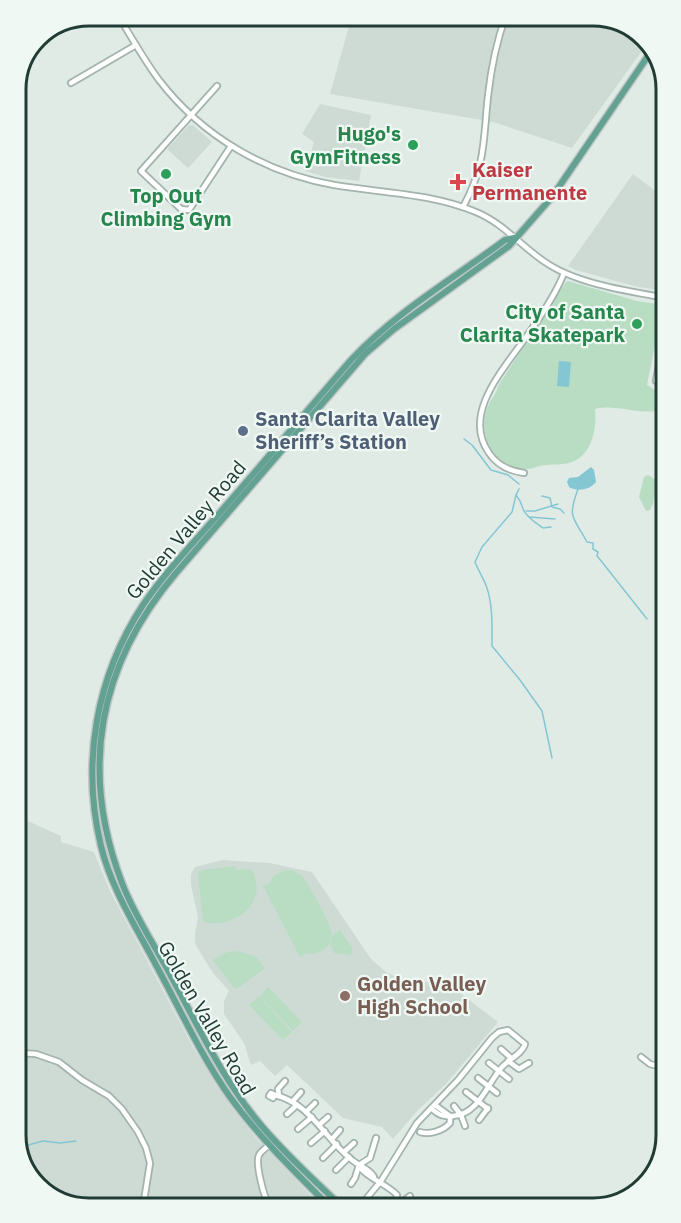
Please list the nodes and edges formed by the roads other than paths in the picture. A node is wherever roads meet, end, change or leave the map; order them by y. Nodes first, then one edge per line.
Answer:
1 (125, 26) edge
2 (503, 26) edge
3 (136, 45) junction
4 (647, 58) edge
5 (71, 83) dead end
6 (218, 86) dead end
7 (191, 116) junction
8 (231, 146) junction
9 (464, 207) junction
10 (515, 237) junction
11 (564, 273) junction
12 (656, 296) edge
13 (524, 473) dead end
14 (501, 1049) dead end
15 (26, 1053) edge
16 (640, 1057) dead end
17 (509, 1060) junction
18 (489, 1063) dead end
19 (530, 1063) dead end
20 (656, 1066) edge
21 (499, 1071) junction
22 (478, 1078) dead end
23 (509, 1079) dead end
24 (285, 1081) dead end
25 (488, 1086) junction
26 (301, 1092) dead end
27 (466, 1092) dead end
28 (497, 1093) dead end
29 (478, 1101) junction
30 (295, 1103) junction
31 (315, 1103) dead end
32 (454, 1106) dead end
33 (433, 1107) junction
34 (306, 1112) junction
35 (287, 1114) dead end
36 (461, 1115) junction
37 (450, 1116) junction
38 (312, 1117) junction
39 (328, 1117) dead end
40 (479, 1120) dead end
41 (319, 1125) junction
42 (465, 1126) dead end
43 (298, 1129) dead end
44 (340, 1130) dead end
45 (325, 1131) junction
46 (420, 1131) dead end
47 (376, 1138) dead end
48 (332, 1139) junction
49 (311, 1143) dead end
50 (354, 1143) dead end
51 (337, 1144) junction
52 (269, 1145) junction
53 (344, 1152) junction
54 (322, 1158) dead end
55 (349, 1158) junction
56 (359, 1165) junction
57 (336, 1170) dead end
58 (381, 1181) junction
59 (351, 1184) dead end
60 (410, 1196) dead end
61 (145, 1197) edge
62 (265, 1197) edge
63 (321, 1197) edge
64 (332, 1197) edge
65 (367, 1198) edge
66 (394, 1198) edge
67 (407, 1198) edge

1 - 3 street
2 - 9 street
3 - 5 street
3 - 7 street
4 - 10 main road, Golden Valley Road
6 - 7 street
7 - 8 street
7 - 8 street
8 - 9 street
9 - 10 street
10 - 11 street
10 - 52 main road, Golden Valley Road
10 - 64 main road, Golden Valley Road
11 - 12 street
11 - 13 street
14 - 17 street
15 - 61 street
16 - 20 street
17 - 19 street
17 - 21 street
17 - 33 street
18 - 21 street
21 - 23 street
21 - 25 street
22 - 25 street
24 - 30 street
25 - 28 street
25 - 29 street
26 - 30 street
27 - 29 street
29 - 36 street
29 - 40 street
30 - 34 street
30 - 35 street
31 - 34 street
32 - 36 street
33 - 37 street
33 - 58 street
34 - 38 street
36 - 37 street
36 - 42 street
37 - 46 street
38 - 41 street
38 - 43 street
39 - 41 street
41 - 45 street
44 - 48 street
45 - 48 street
45 - 49 street
47 - 56 street
48 - 51 street
50 - 53 street
51 - 53 street
51 - 54 street
52 - 62 street
52 - 63 main road, Golden Valley Road
53 - 55 street
55 - 56 street
55 - 57 street
56 - 58 street
56 - 59 street
58 - 65 street
58 - 66 street
60 - 67 street

